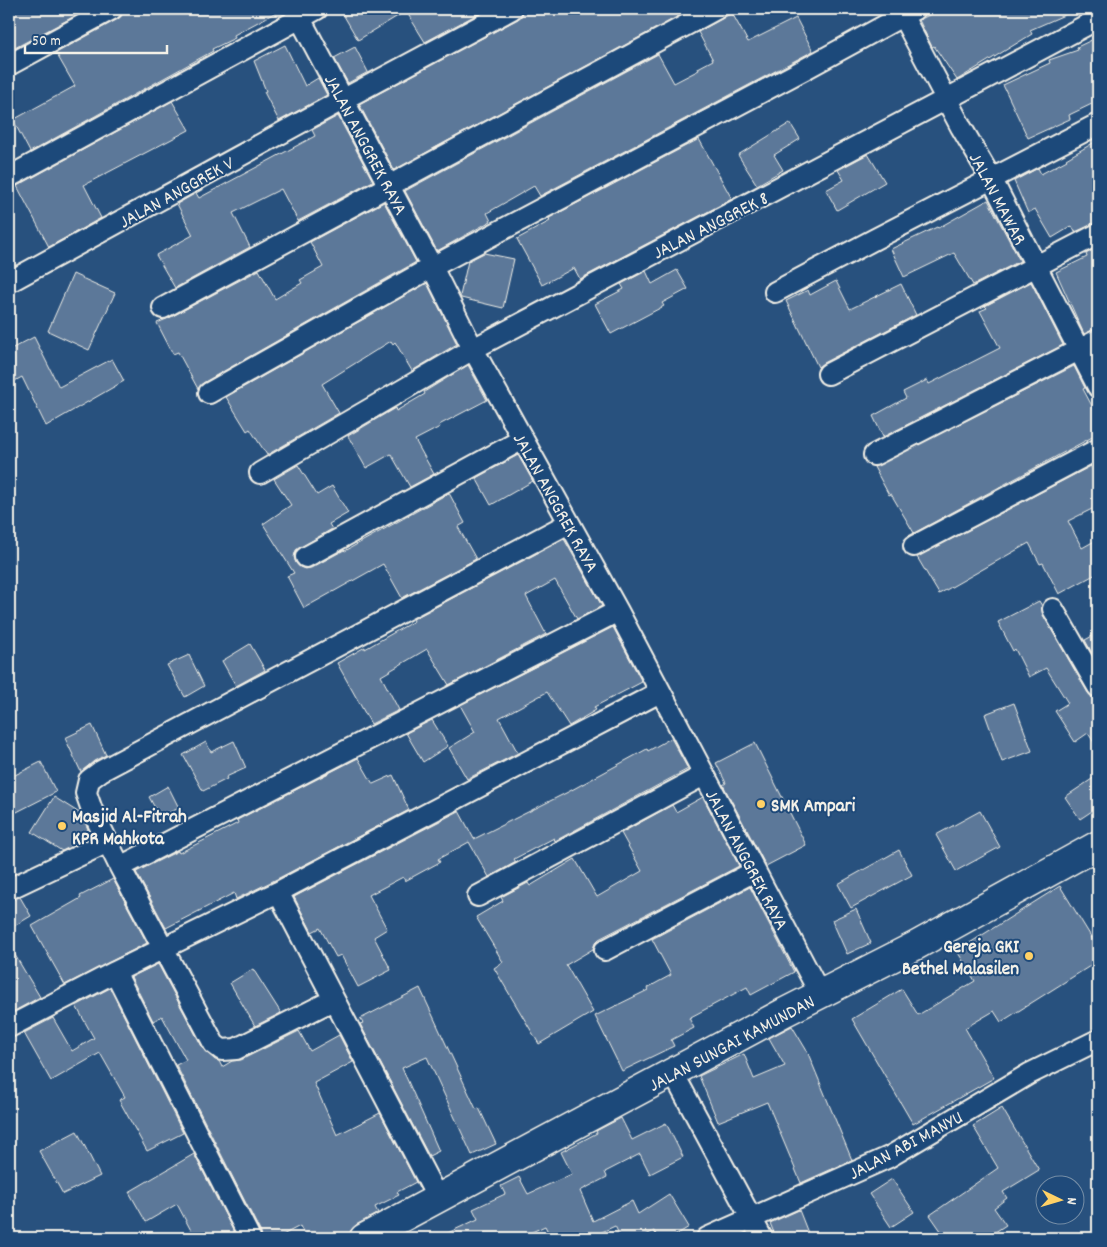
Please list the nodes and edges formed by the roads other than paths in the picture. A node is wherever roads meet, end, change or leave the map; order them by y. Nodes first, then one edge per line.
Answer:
1 (112, 9) edge
2 (512, 9) edge
3 (716, 9) edge
4 (906, 11) edge
5 (304, 12) edge
6 (1098, 19) edge
7 (9, 65) edge
8 (344, 99) junction
9 (946, 99) junction
10 (1098, 124) edge
11 (9, 177) edge
12 (992, 180) junction
13 (388, 186) junction
14 (1098, 234) edge
15 (432, 267) junction
16 (1035, 268) junction
17 (9, 282) edge
18 (775, 292) dead end
19 (163, 308) dead end
20 (1098, 340) edge
21 (472, 349) junction
22 (1078, 350) junction
23 (828, 374) dead end
24 (1098, 387) edge
25 (209, 393) dead end
26 (523, 439) junction
27 (1098, 449) edge
28 (874, 455) dead end
29 (260, 473) dead end
30 (569, 523) junction
31 (914, 546) dead end
32 (306, 557) dead end
33 (1053, 609) dead end
34 (618, 612) junction
35 (1098, 687) edge
36 (660, 692) junction
37 (704, 775) junction
38 (108, 842) junction
39 (1098, 845) edge
40 (120, 867) junction
41 (755, 871) junction
42 (9, 889) edge
43 (278, 892) junction
44 (478, 896) dead end
45 (164, 949) junction
46 (605, 950) dead end
47 (115, 972) junction
48 (820, 994) junction
49 (333, 1000) junction
50 (9, 1027) edge
51 (1098, 1040) edge
52 (673, 1073) junction
53 (438, 1199) junction
54 (752, 1218) junction
55 (250, 1238) edge
56 (364, 1238) edge
57 (707, 1238) edge
58 (762, 1238) edge

1 - 7 street
2 - 8 street, JALAN ANGGREK V
3 - 13 street
4 - 9 street, JALAN MAWAR
4 - 15 street
5 - 8 street, JALAN ANGGREK RAYA
5 - 11 street
6 - 9 street, JALAN ANGGREK 8
8 - 13 street, JALAN ANGGREK RAYA
8 - 17 street, JALAN ANGGREK V
9 - 12 street, JALAN MAWAR
9 - 21 street, JALAN ANGGREK 8
10 - 12 street
12 - 16 street, JALAN MAWAR
12 - 18 street
13 - 15 street, JALAN ANGGREK RAYA
13 - 19 street
14 - 16 street
15 - 21 street, JALAN ANGGREK RAYA
15 - 25 street
16 - 22 street, JALAN MAWAR
16 - 23 street
20 - 22 street
21 - 26 street, JALAN ANGGREK RAYA
21 - 29 street, JALAN ANGGREK 8
22 - 24 street, JALAN MAWAR
22 - 28 street
26 - 30 street, JALAN ANGGREK RAYA
26 - 32 street
27 - 31 street
30 - 34 street, JALAN ANGGREK RAYA
30 - 38 street
33 - 35 street
34 - 36 street, JALAN ANGGREK RAYA
34 - 40 street
36 - 37 street, JALAN ANGGREK RAYA
36 - 43 street
37 - 41 street, JALAN ANGGREK RAYA
37 - 44 street
38 - 40 street
38 - 42 street
39 - 48 main road, JALAN SUNGAI KAMUNDAN
40 - 45 street
41 - 46 street
41 - 48 street, JALAN ANGGREK RAYA
43 - 45 street
43 - 49 street
45 - 47 street
45 - 49 street
47 - 50 street
47 - 55 street
48 - 52 main road, JALAN SUNGAI KAMUNDAN
49 - 53 street
51 - 54 street, JALAN ABI MANYU
52 - 53 main road, JALAN SUNGAI KAMUNDAN
52 - 54 street
53 - 56 main road, JALAN SUNGAI KAMUNDAN
54 - 57 street, JALAN ABI MANYU
54 - 58 street

